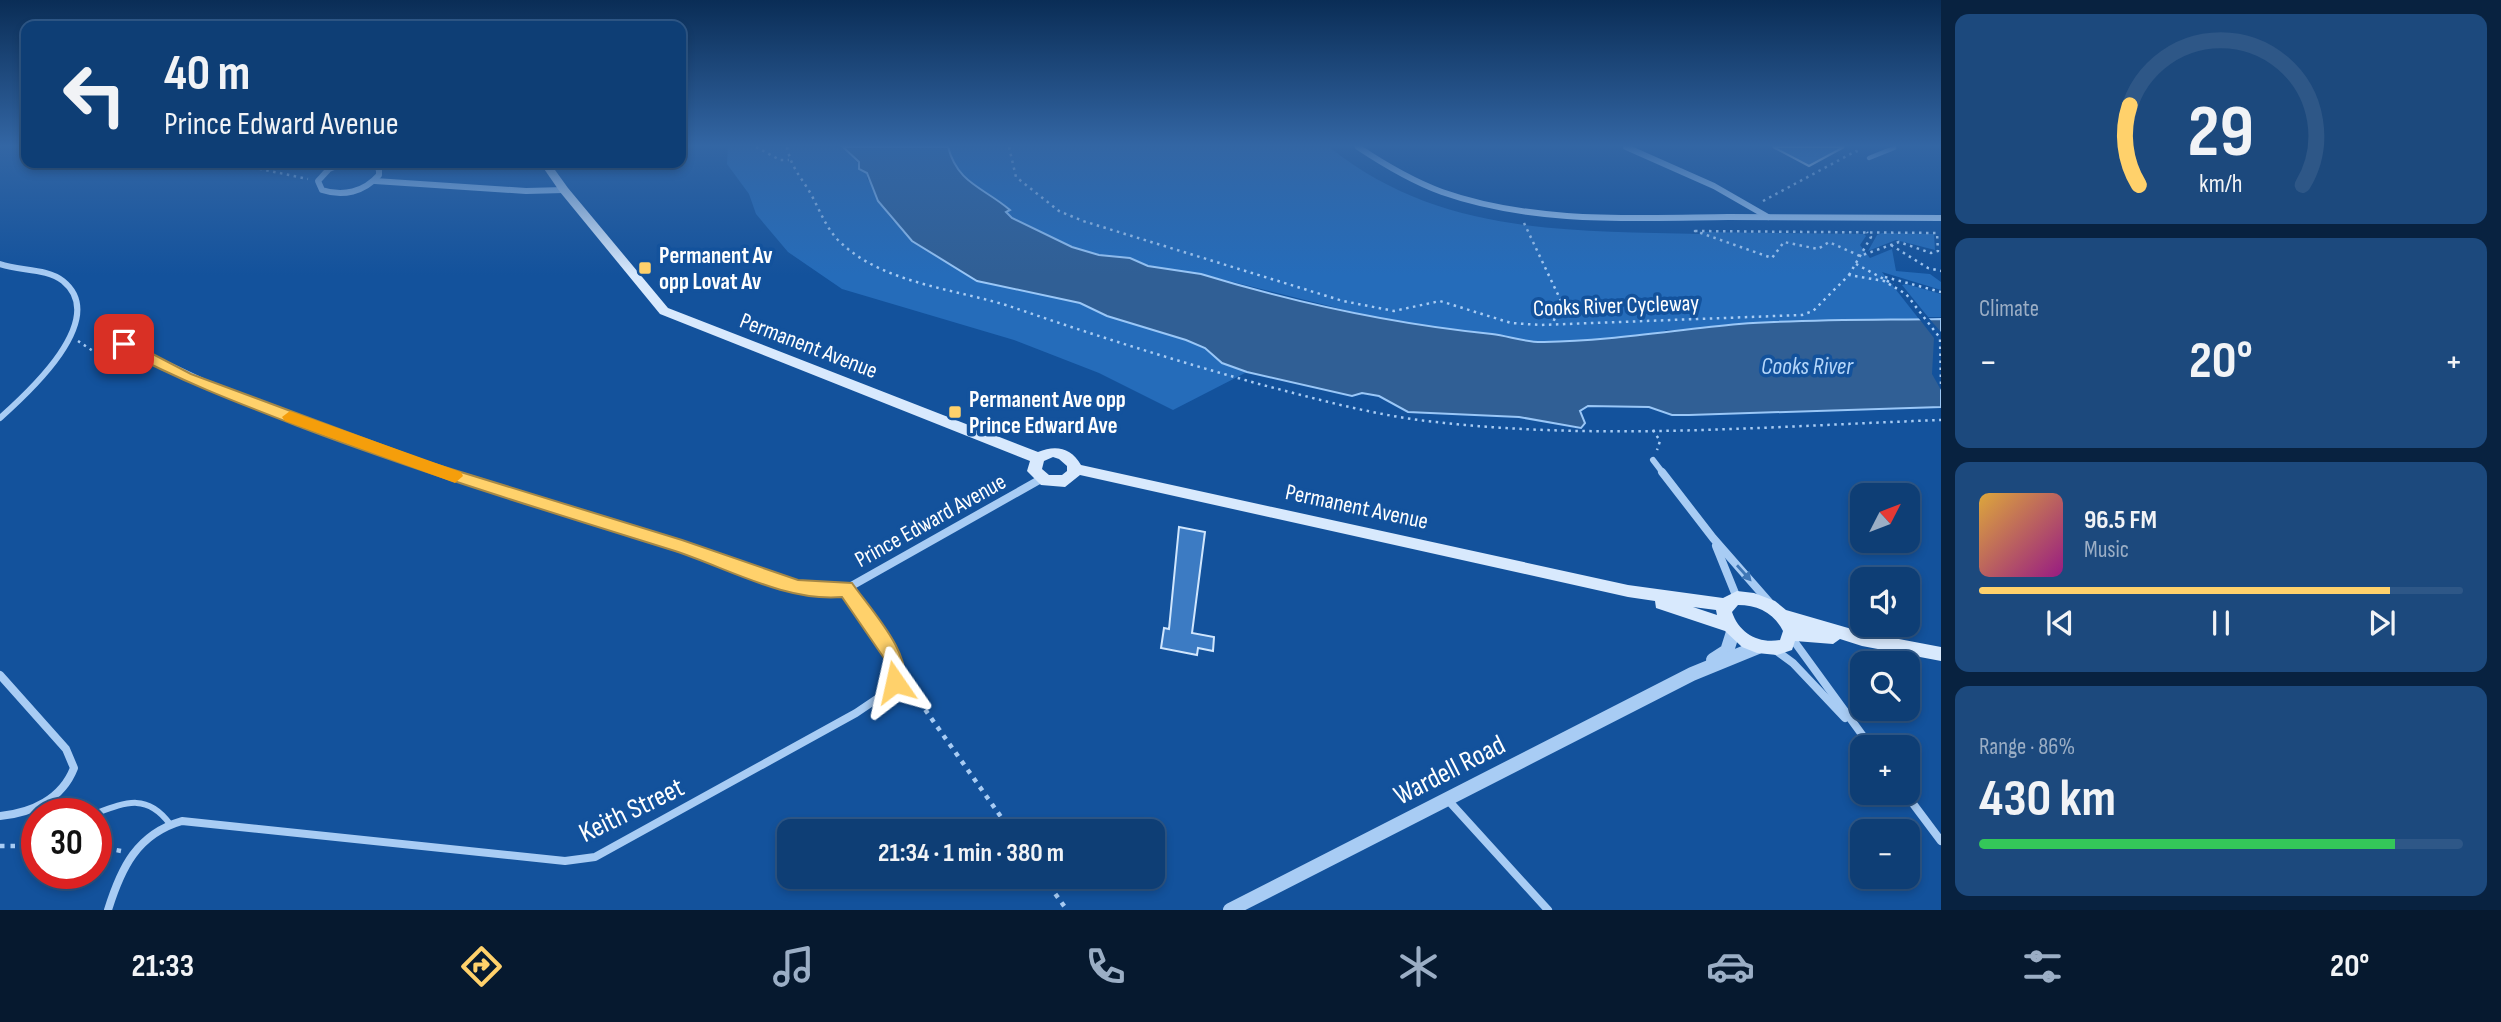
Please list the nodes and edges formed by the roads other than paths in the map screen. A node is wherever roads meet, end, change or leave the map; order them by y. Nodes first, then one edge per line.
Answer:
1 (322, 189) edge
2 (360, 189) edge
3 (503, 189) edge
4 (1439, 189) edge
5 (1720, 189) edge
6 (564, 190) joint
7 (1769, 217) junction
8 (1941, 218) edge
9 (0, 264) edge
10 (124, 344) dead end
11 (0, 418) edge
12 (1038, 458) junction
13 (1653, 460) road end
14 (1075, 468) junction
15 (1041, 479) junction
16 (1713, 538) junction
17 (846, 589) junction
18 (1628, 591) junction
19 (1732, 602) junction
20 (1778, 611) junction
21 (1731, 629) junction
22 (1791, 636) junction
23 (1862, 639) junction
24 (1766, 648) junction
25 (1941, 654) edge
26 (1692, 674) junction
27 (0, 675) edge
28 (1861, 735) edge
29 (1862, 735) edge
30 (49, 798) edge
31 (1447, 799) junction
32 (1914, 805) edge
33 (112, 807) edge
34 (21, 813) edge
35 (0, 816) edge
36 (170, 824) junction
37 (1941, 841) edge
38 (108, 910) edge
39 (1230, 910) edge
40 (1548, 910) edge

1 - 2 street
3 - 6 street
4 - 7 street
5 - 7 street
6 - 12 main road, Permanent Avenue
7 - 8 street
9 - 11 street
10 - 17 street, Prince Edward Avenue
12 - 14 main road
12 - 15 main road
13 - 16 street
14 - 15 main road
14 - 18 main road, Permanent Avenue
15 - 17 street, Prince Edward Avenue
16 - 19 street
16 -> 20 street
17 - 36 street, Keith Street
18 - 19 main road, Permanent Avenue
18 - 21 main road, Permanent Avenue
19 - 20 main road, Permanent Avenue
19 - 21 main road
20 - 22 main road
20 - 23 main road
21 - 24 main road, Permanent Avenue
21 - 26 street, Wardell Road
22 - 23 main road
22 - 24 main road
22 - 29 street
23 - 25 main road
24 - 26 street, Wardell Road
24 - 28 street
26 - 31 street, Wardell Road
27 - 30 street
31 - 39 street, Wardell Road
31 - 40 street
32 - 37 street
33 - 36 lane
34 - 35 street
36 - 38 street, Keith Street

